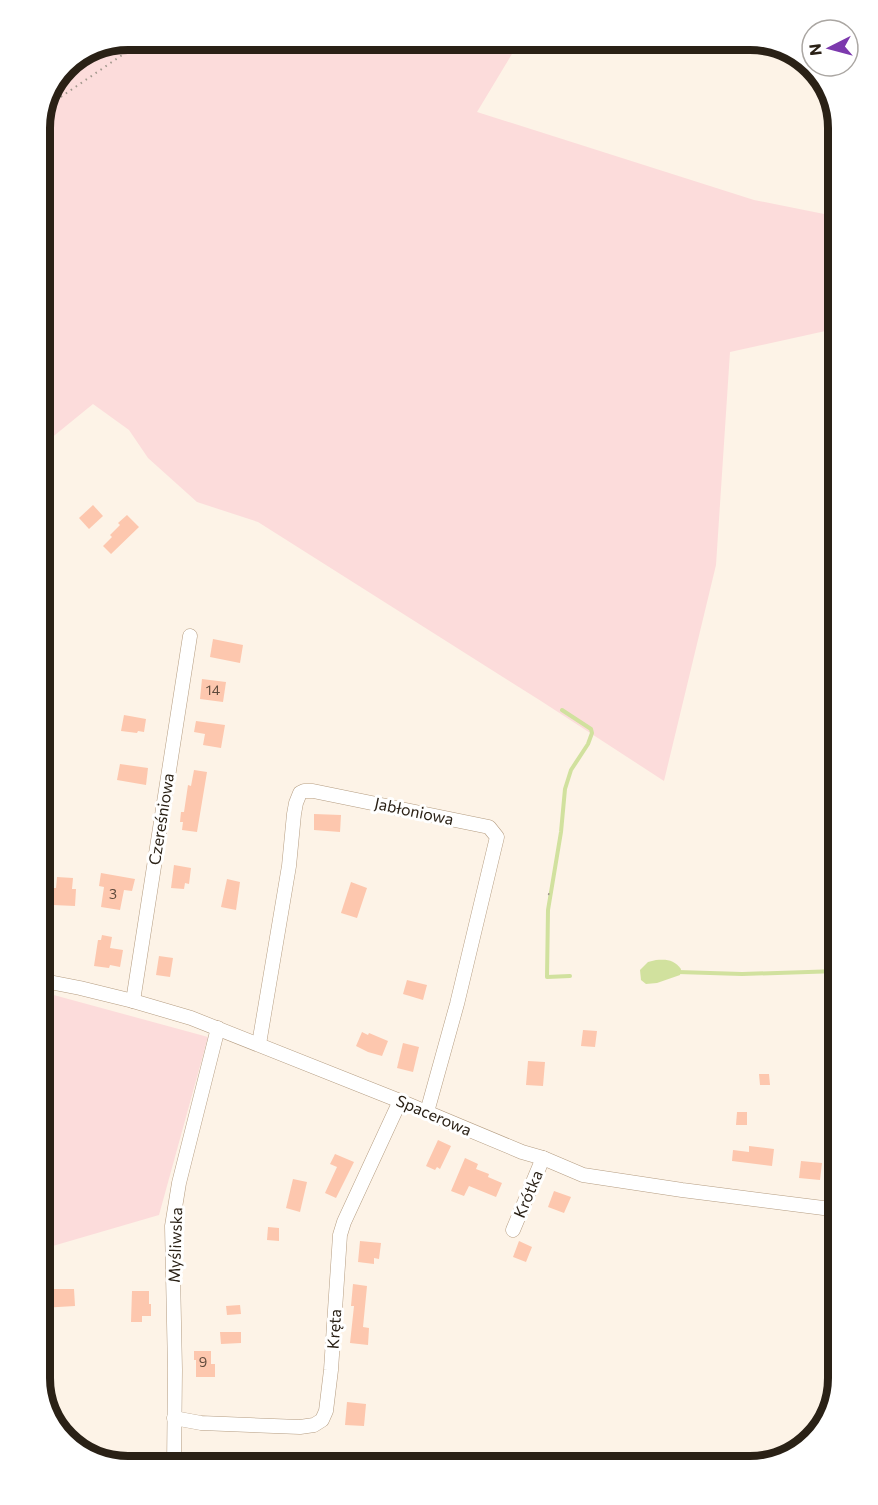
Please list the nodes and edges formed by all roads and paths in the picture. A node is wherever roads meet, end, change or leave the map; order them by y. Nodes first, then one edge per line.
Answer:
1 (130, 50) edge
2 (54, 101) edge
3 (190, 636) dead end
4 (548, 894) dead end
5 (553, 896) dead end
6 (50, 982) edge
7 (133, 1001) junction
8 (218, 1028) junction
9 (259, 1044) junction
10 (400, 1101) junction
11 (427, 1112) junction
12 (543, 1158) junction
13 (828, 1209) edge
14 (513, 1230) dead end
15 (174, 1418) junction
16 (174, 1455) edge

1 - 2 path
3 - 7 street, Czereśniowa
4 - 5 path
6 - 7 street, Spacerowa
7 - 8 street, Spacerowa
8 - 9 street, Spacerowa
8 - 15 street, Myśliwska
9 - 10 street, Spacerowa
9 - 11 street, Jabłoniowa
10 - 11 street, Spacerowa
10 - 15 street, Kręta
11 - 12 street, Spacerowa
12 - 13 street, Spacerowa
12 - 14 street, Krótka
15 - 16 street, Myśliwska

